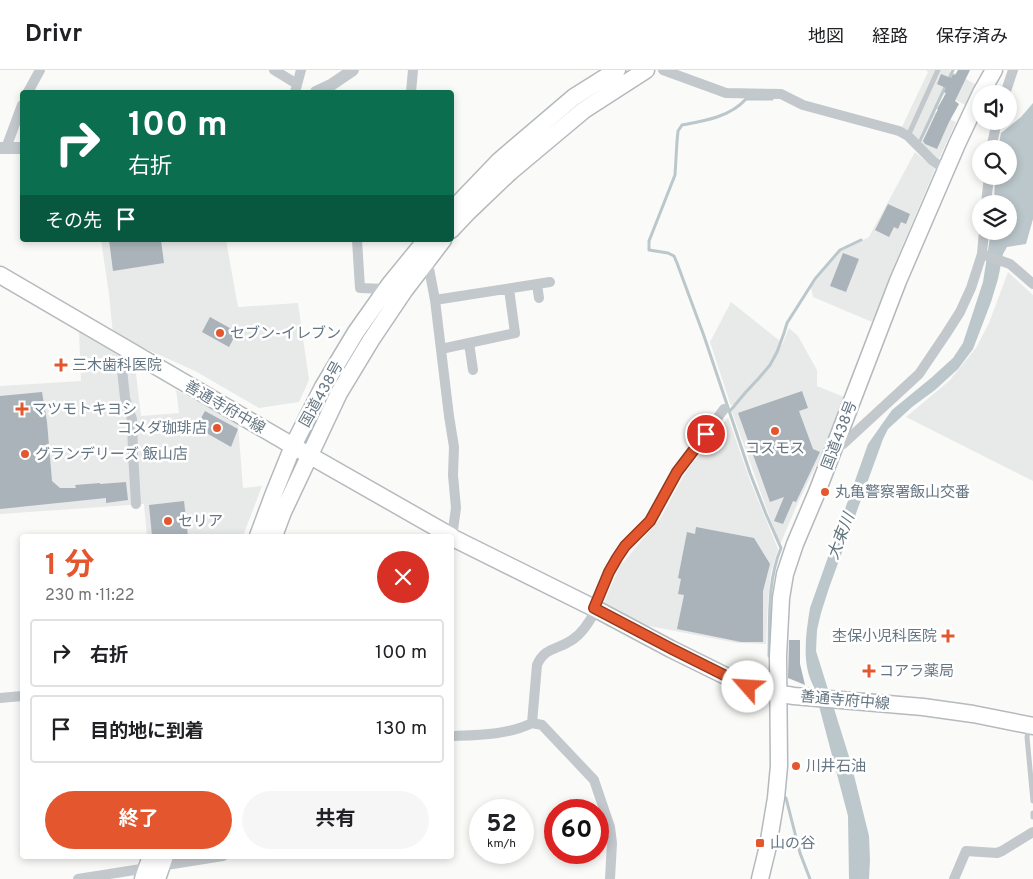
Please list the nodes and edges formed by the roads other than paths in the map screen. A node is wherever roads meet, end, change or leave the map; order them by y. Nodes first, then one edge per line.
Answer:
1 (40, 70) edge
2 (274, 70) edge
3 (301, 70) edge
4 (353, 70) edge
5 (413, 70) edge
6 (617, 70) edge
7 (646, 70) edge
8 (663, 70) edge
9 (938, 70) edge
10 (994, 70) edge
11 (1013, 70) edge
12 (1008, 85) edge
13 (296, 88) edge
14 (29, 90) edge
15 (322, 90) edge
16 (411, 90) edge
17 (20, 110) edge
18 (908, 136) junction
19 (3, 148) edge
20 (20, 148) edge
21 (946, 170) junction
22 (454, 208) edge
23 (454, 227) edge
24 (984, 240) edge
25 (357, 242) edge
26 (423, 242) edge
27 (425, 242) edge
28 (441, 242) edge
29 (984, 254) junction
30 (427, 261) junction
31 (0, 275) edge
32 (550, 282) dead end
33 (537, 284) junction
34 (1033, 284) edge
35 (386, 289) junction
36 (509, 289) junction
37 (539, 298) dead end
38 (435, 300) junction
39 (469, 343) junction
40 (126, 349) junction
41 (441, 349) junction
42 (474, 370) dead end
43 (724, 409) dead end
44 (293, 446) junction
45 (834, 446) junction
46 (309, 456) junction
47 (136, 504) dead end
48 (259, 534) edge
49 (275, 534) edge
50 (446, 534) edge
51 (452, 534) edge
52 (454, 538) edge
53 (596, 608) junction
54 (778, 694) junction
55 (20, 696) edge
56 (0, 698) edge
57 (532, 724) junction
58 (1031, 726) edge
59 (454, 736) edge
60 (1033, 801) edge
61 (1033, 833) edge
62 (204, 859) edge
63 (154, 867) edge
64 (78, 879) edge
65 (610, 879) edge
66 (760, 879) edge
67 (954, 879) edge

1 - 14 street
2 - 13 street
3 - 13 street
4 - 15 street
5 - 16 street
6 - 22 main road
7 - 23 main road
8 - 18 street
9 - 18 lane
10 - 21 main road, 国道438号
11 - 12 street
17 - 19 street
18 - 21 street
19 - 20 street
21 - 45 main road, 国道438号
24 - 29 street
25 - 35 street
26 - 35 main road, 国道438号
27 - 30 street
28 - 30 main road, 国道438号
29 - 34 street
29 - 45 street
30 - 38 street
30 - 46 main road, 国道438号
31 - 40 main road, 善通寺府中線
32 - 33 street
33 - 36 street
33 - 37 street
35 - 44 main road, 国道438号
36 - 38 street
36 - 39 street
38 - 41 street
39 - 41 street
39 - 42 street
40 - 44 main road, 善通寺府中線
40 - 47 street
41 - 51 street
43 - 53 street
44 - 46 main road, 善通寺府中線
44 - 48 main road, 国道438号
45 - 54 main road, 国道438号
46 - 49 main road, 国道438号
46 - 50 main road, 善通寺府中線
52 - 53 main road, 善通寺府中線
53 - 54 main road, 善通寺府中線
53 - 57 street
54 - 58 main road, 善通寺府中線
54 - 66 main road, 国道438号
55 - 56 street
57 - 59 street
57 - 65 street
58 - 60 lane
61 - 67 street
62 - 63 street
63 - 64 street

